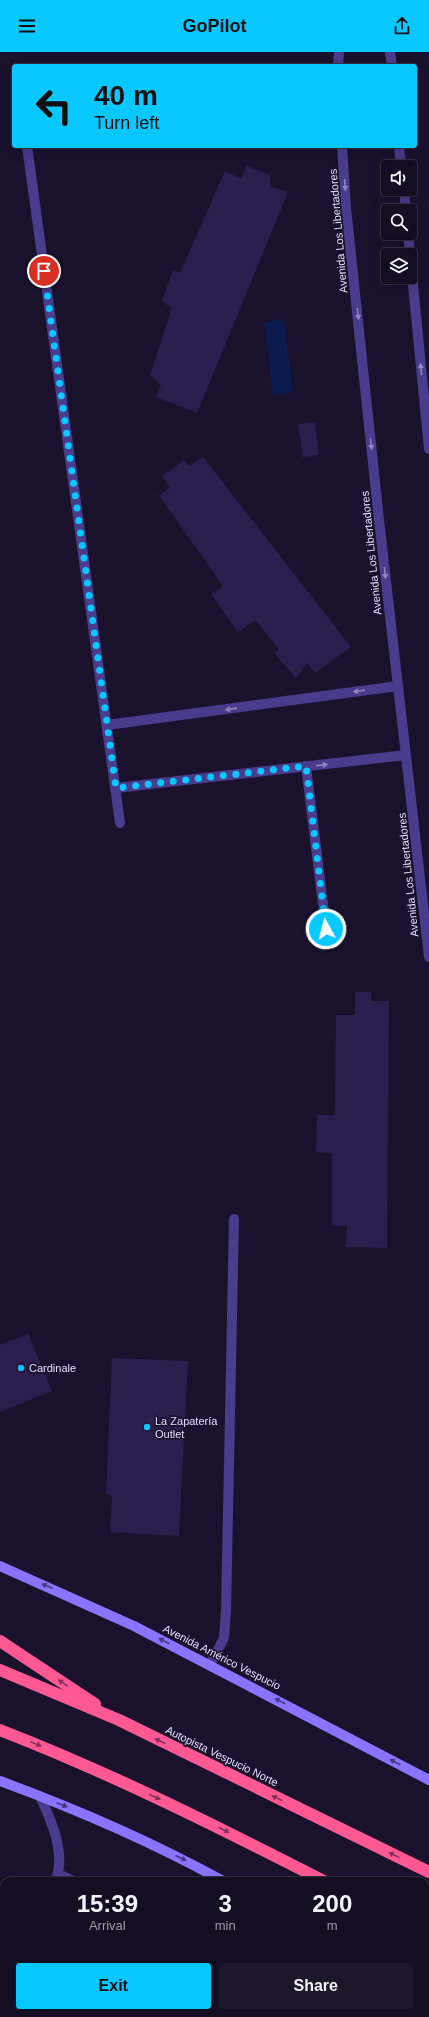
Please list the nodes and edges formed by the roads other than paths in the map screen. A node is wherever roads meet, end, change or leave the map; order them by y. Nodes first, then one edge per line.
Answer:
1 (339, 52) edge
2 (390, 52) edge
3 (338, 64) edge
4 (392, 64) edge
5 (27, 148) edge
6 (342, 148) edge
7 (399, 148) edge
8 (400, 160) edge
9 (409, 240) edge
10 (429, 449) edge
11 (398, 686) junction
12 (107, 725) junction
13 (406, 755) junction
14 (306, 766) junction
15 (116, 788) junction
16 (120, 823) dead end
17 (326, 929) dead end
18 (429, 957) edge
19 (234, 1219) dead end
20 (0, 1566) edge
21 (0, 1641) edge
22 (210, 1664) junction
23 (0, 1670) edge
24 (119, 1720) junction
25 (0, 1730) edge
26 (0, 1780) edge
27 (429, 1780) edge
28 (40, 1796) junction
29 (429, 1872) edge
30 (57, 1877) edge
31 (216, 1877) edge
32 (316, 1877) edge

1 - 3 street
2 - 4 street
5 - 12 street
6 -> 11 street, Avenida Los Libertadores
7 - 8 street
10 -> 9 street
11 -> 12 street
11 - 13 street, Avenida Los Libertadores
12 - 15 street
14 -> 13 street
13 - 18 street, Avenida Los Libertadores
14 - 15 street
14 - 17 street
15 - 16 street
19 - 22 street
22 -> 20 main road, Avenida Américo Vespucio
24 -> 21 highway
27 -> 22 main road, Avenida Américo Vespucio
23 - 24 highway, Autopista Vespucio Norte
29 -> 24 highway, Autopista Vespucio Norte
25 -> 32 highway
26 - 28 main road
28 - 30 street
28 -> 31 main road

